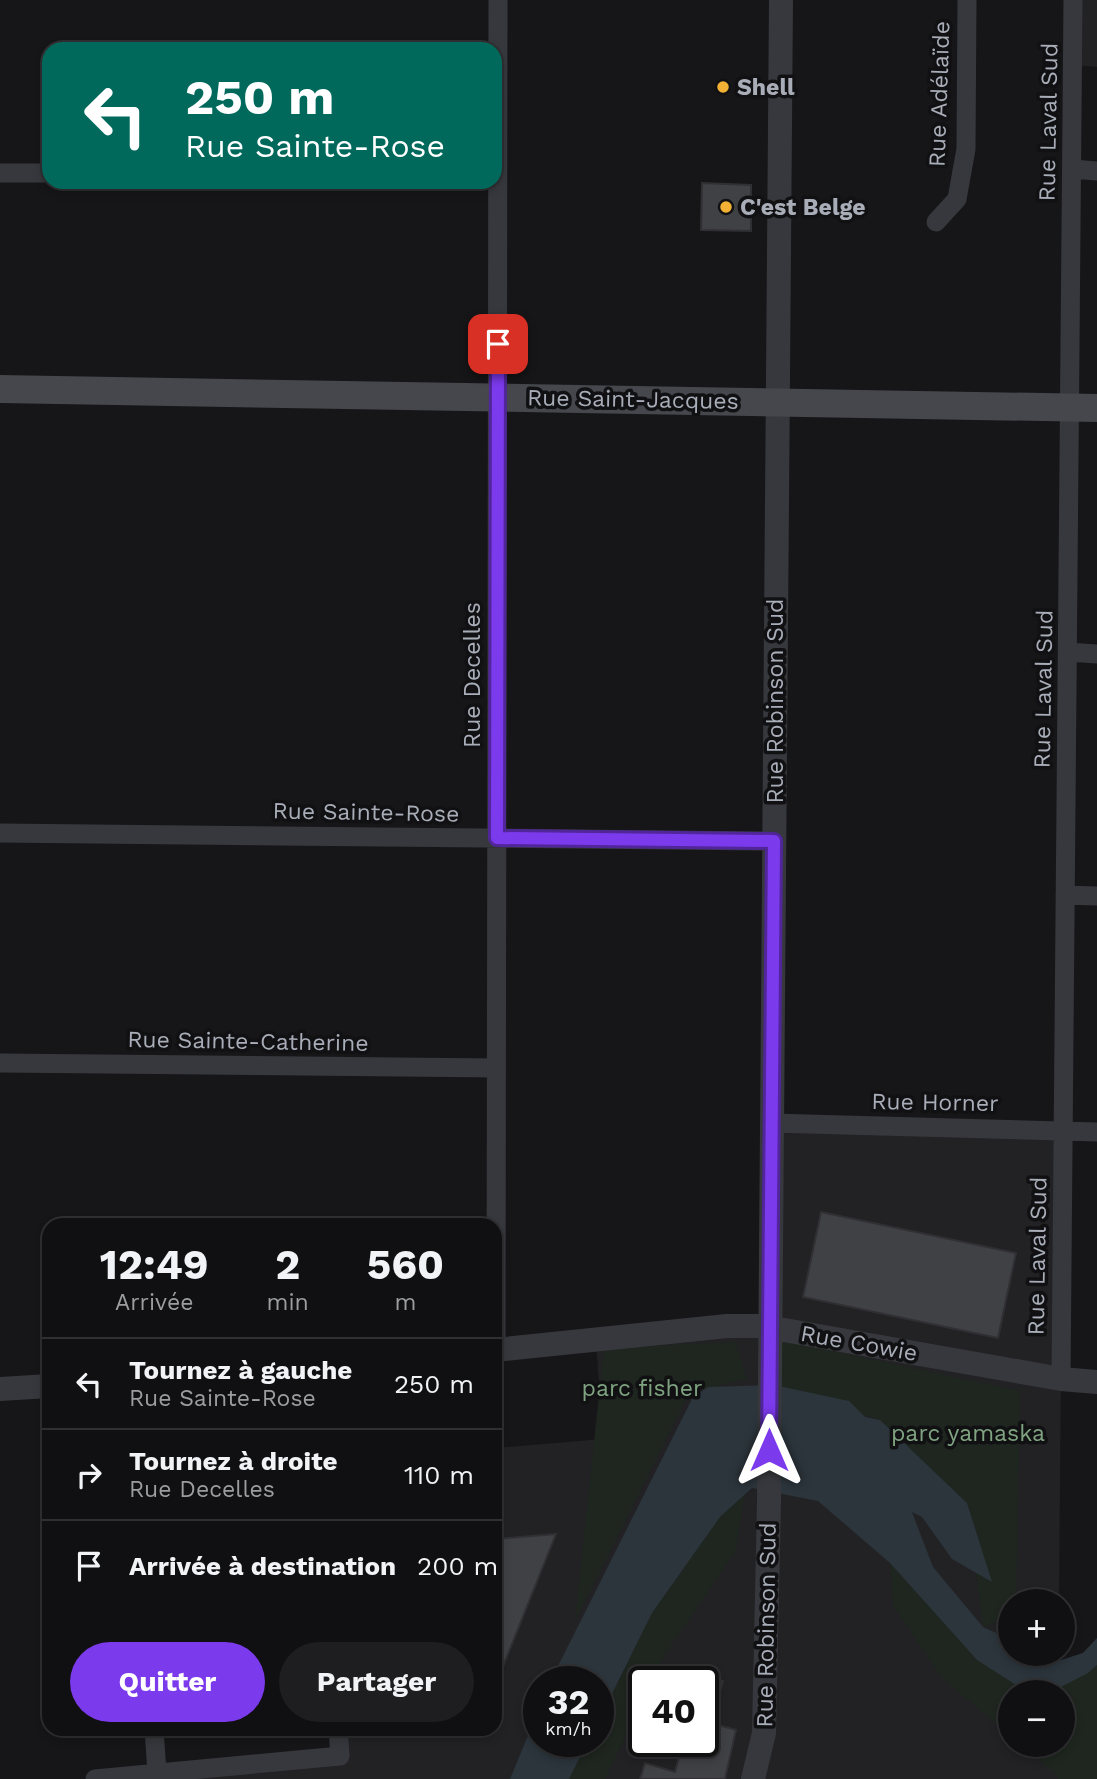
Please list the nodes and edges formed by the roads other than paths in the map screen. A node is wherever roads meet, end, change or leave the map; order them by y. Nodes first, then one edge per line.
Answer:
1 (498, 0) edge
2 (781, 0) edge
3 (967, 0) edge
4 (1073, 0) edge
5 (498, 42) edge
6 (1072, 169) junction
7 (1097, 171) edge
8 (0, 173) edge
9 (42, 173) edge
10 (498, 189) edge
11 (936, 222) dead end
12 (0, 389) edge
13 (498, 397) junction
14 (777, 401) junction
15 (1083, 407) edge
16 (1068, 652) junction
17 (1097, 654) edge
18 (0, 833) edge
19 (497, 838) junction
20 (774, 841) junction
21 (1065, 895) junction
22 (1097, 896) edge
23 (0, 1063) edge
24 (496, 1068) junction
25 (771, 1123) junction
26 (1063, 1130) junction
27 (1097, 1132) edge
28 (495, 1218) edge
29 (769, 1336) junction
30 (502, 1349) edge
31 (1061, 1379) junction
32 (1097, 1382) edge
33 (42, 1386) edge
34 (0, 1389) edge
35 (154, 1736) edge
36 (339, 1736) edge
37 (157, 1772) junction
38 (95, 1779) edge
39 (753, 1779) edge

1 - 5 street, Rue Decelles
2 - 14 street, Rue Robinson Sud
3 - 11 street, Rue Adélaïde
4 - 6 street, Rue Laval Sud
6 - 7 street
6 - 15 street, Rue Laval Sud
8 - 9 street
10 - 13 street, Rue Decelles
12 - 13 main road, Rue Saint-Jacques
13 - 14 main road, Rue Saint-Jacques
13 - 19 street, Rue Decelles
14 - 15 main road, Rue Saint-Jacques
14 - 20 street, Rue Robinson Sud
15 - 16 street, Rue Laval Sud
16 - 17 street
16 - 21 street, Rue Laval Sud
18 - 19 street, Rue Sainte-Rose
19 - 20 street, Rue Sainte-Rose
19 - 24 street, Rue Decelles
20 - 25 street, Rue Robinson Sud
21 - 22 street
21 - 26 street, Rue Laval Sud
23 - 24 street, Rue Sainte-Catherine
24 - 28 street, Rue Decelles
25 - 26 street, Rue Horner
25 - 29 street, Rue Robinson Sud
26 - 27 street, Rue Horner
26 - 31 street, Rue Laval Sud
29 - 30 street, Rue Cowie
29 - 31 street, Rue Cowie
29 - 39 street, Rue Robinson Sud
31 - 32 street, Rue Cowie
33 - 34 street
35 - 37 street
36 - 37 street
37 - 38 street

